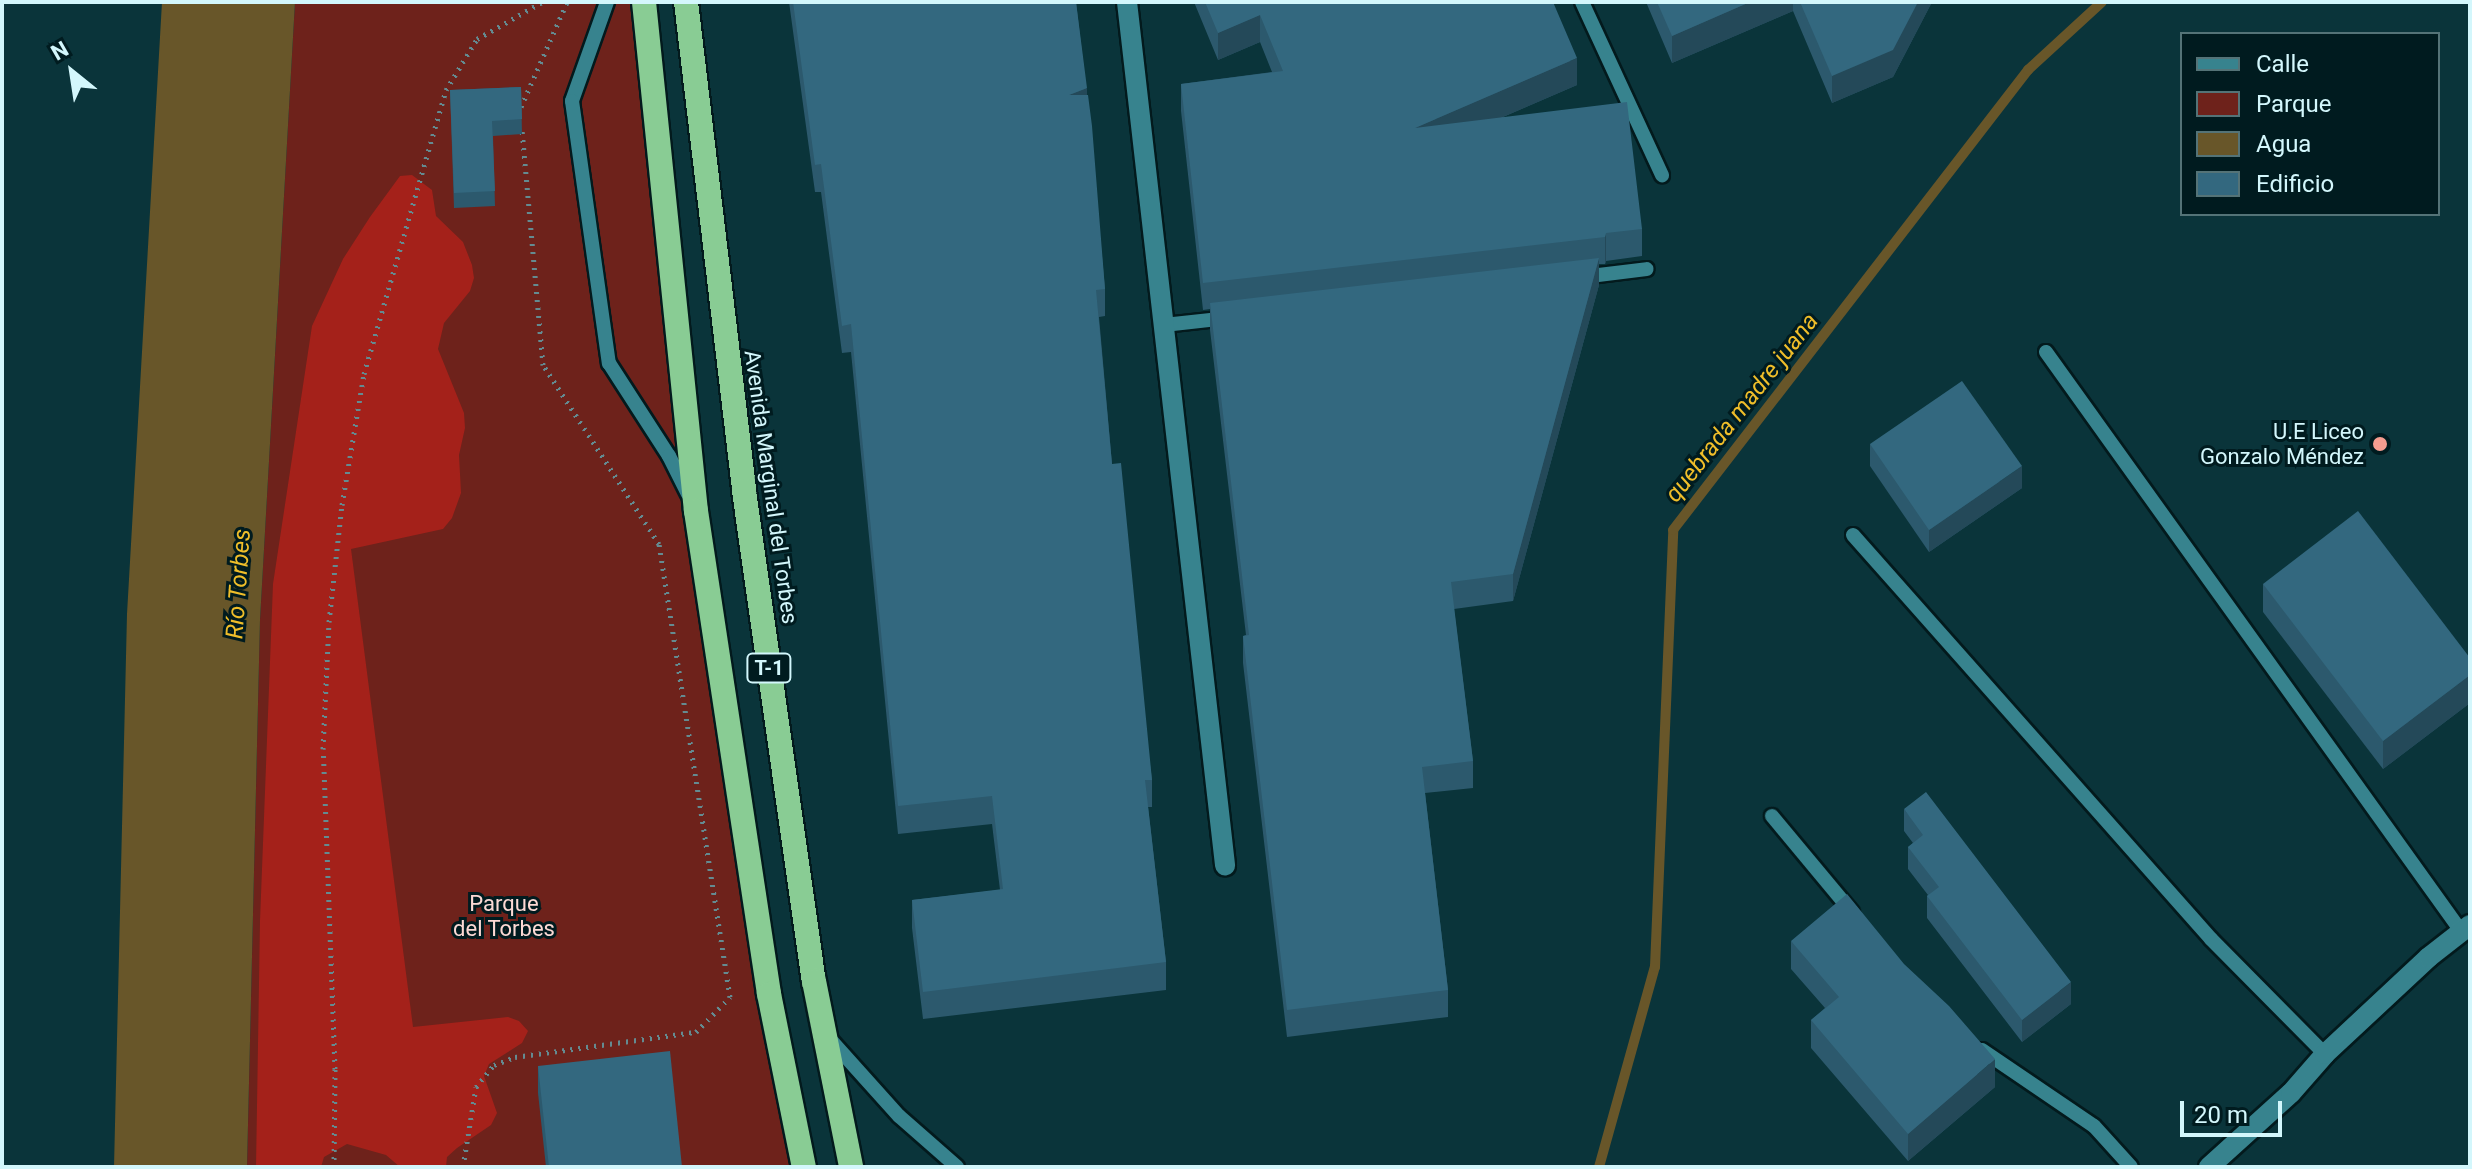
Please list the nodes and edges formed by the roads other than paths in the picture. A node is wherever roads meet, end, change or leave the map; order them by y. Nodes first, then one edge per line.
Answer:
1 (607, 2) edge
2 (644, 2) edge
3 (686, 2) edge
4 (1127, 2) edge
5 (1582, 2) edge
6 (1662, 175) dead end
7 (1647, 269) dead end
8 (1569, 278) edge
9 (1242, 316) edge
10 (1164, 325) junction
11 (2046, 352) dead end
12 (696, 511) junction
13 (1853, 535) dead end
14 (1772, 816) dead end
15 (1225, 865) dead end
16 (1862, 924) edge
17 (2465, 928) edge
18 (824, 1032) junction
19 (1967, 1036) edge
20 (2325, 1054) junction
21 (804, 1167) edge
22 (851, 1167) edge
23 (957, 1167) edge
24 (2131, 1167) edge
25 (2209, 1167) edge

1 - 12 lane
2 - 12 highway, T-1
3 - 18 highway, Avenida Marginal del Torbes / T-1
4 - 10 street
5 - 6 lane
7 - 8 lane
9 - 10 lane
10 - 15 street
11 - 17 lane
12 - 21 highway, T-1
13 - 20 lane
14 - 16 lane
17 - 20 street
18 - 22 highway, Avenida Marginal del Torbes / T-1
18 - 23 lane
19 - 24 lane
20 - 25 street

